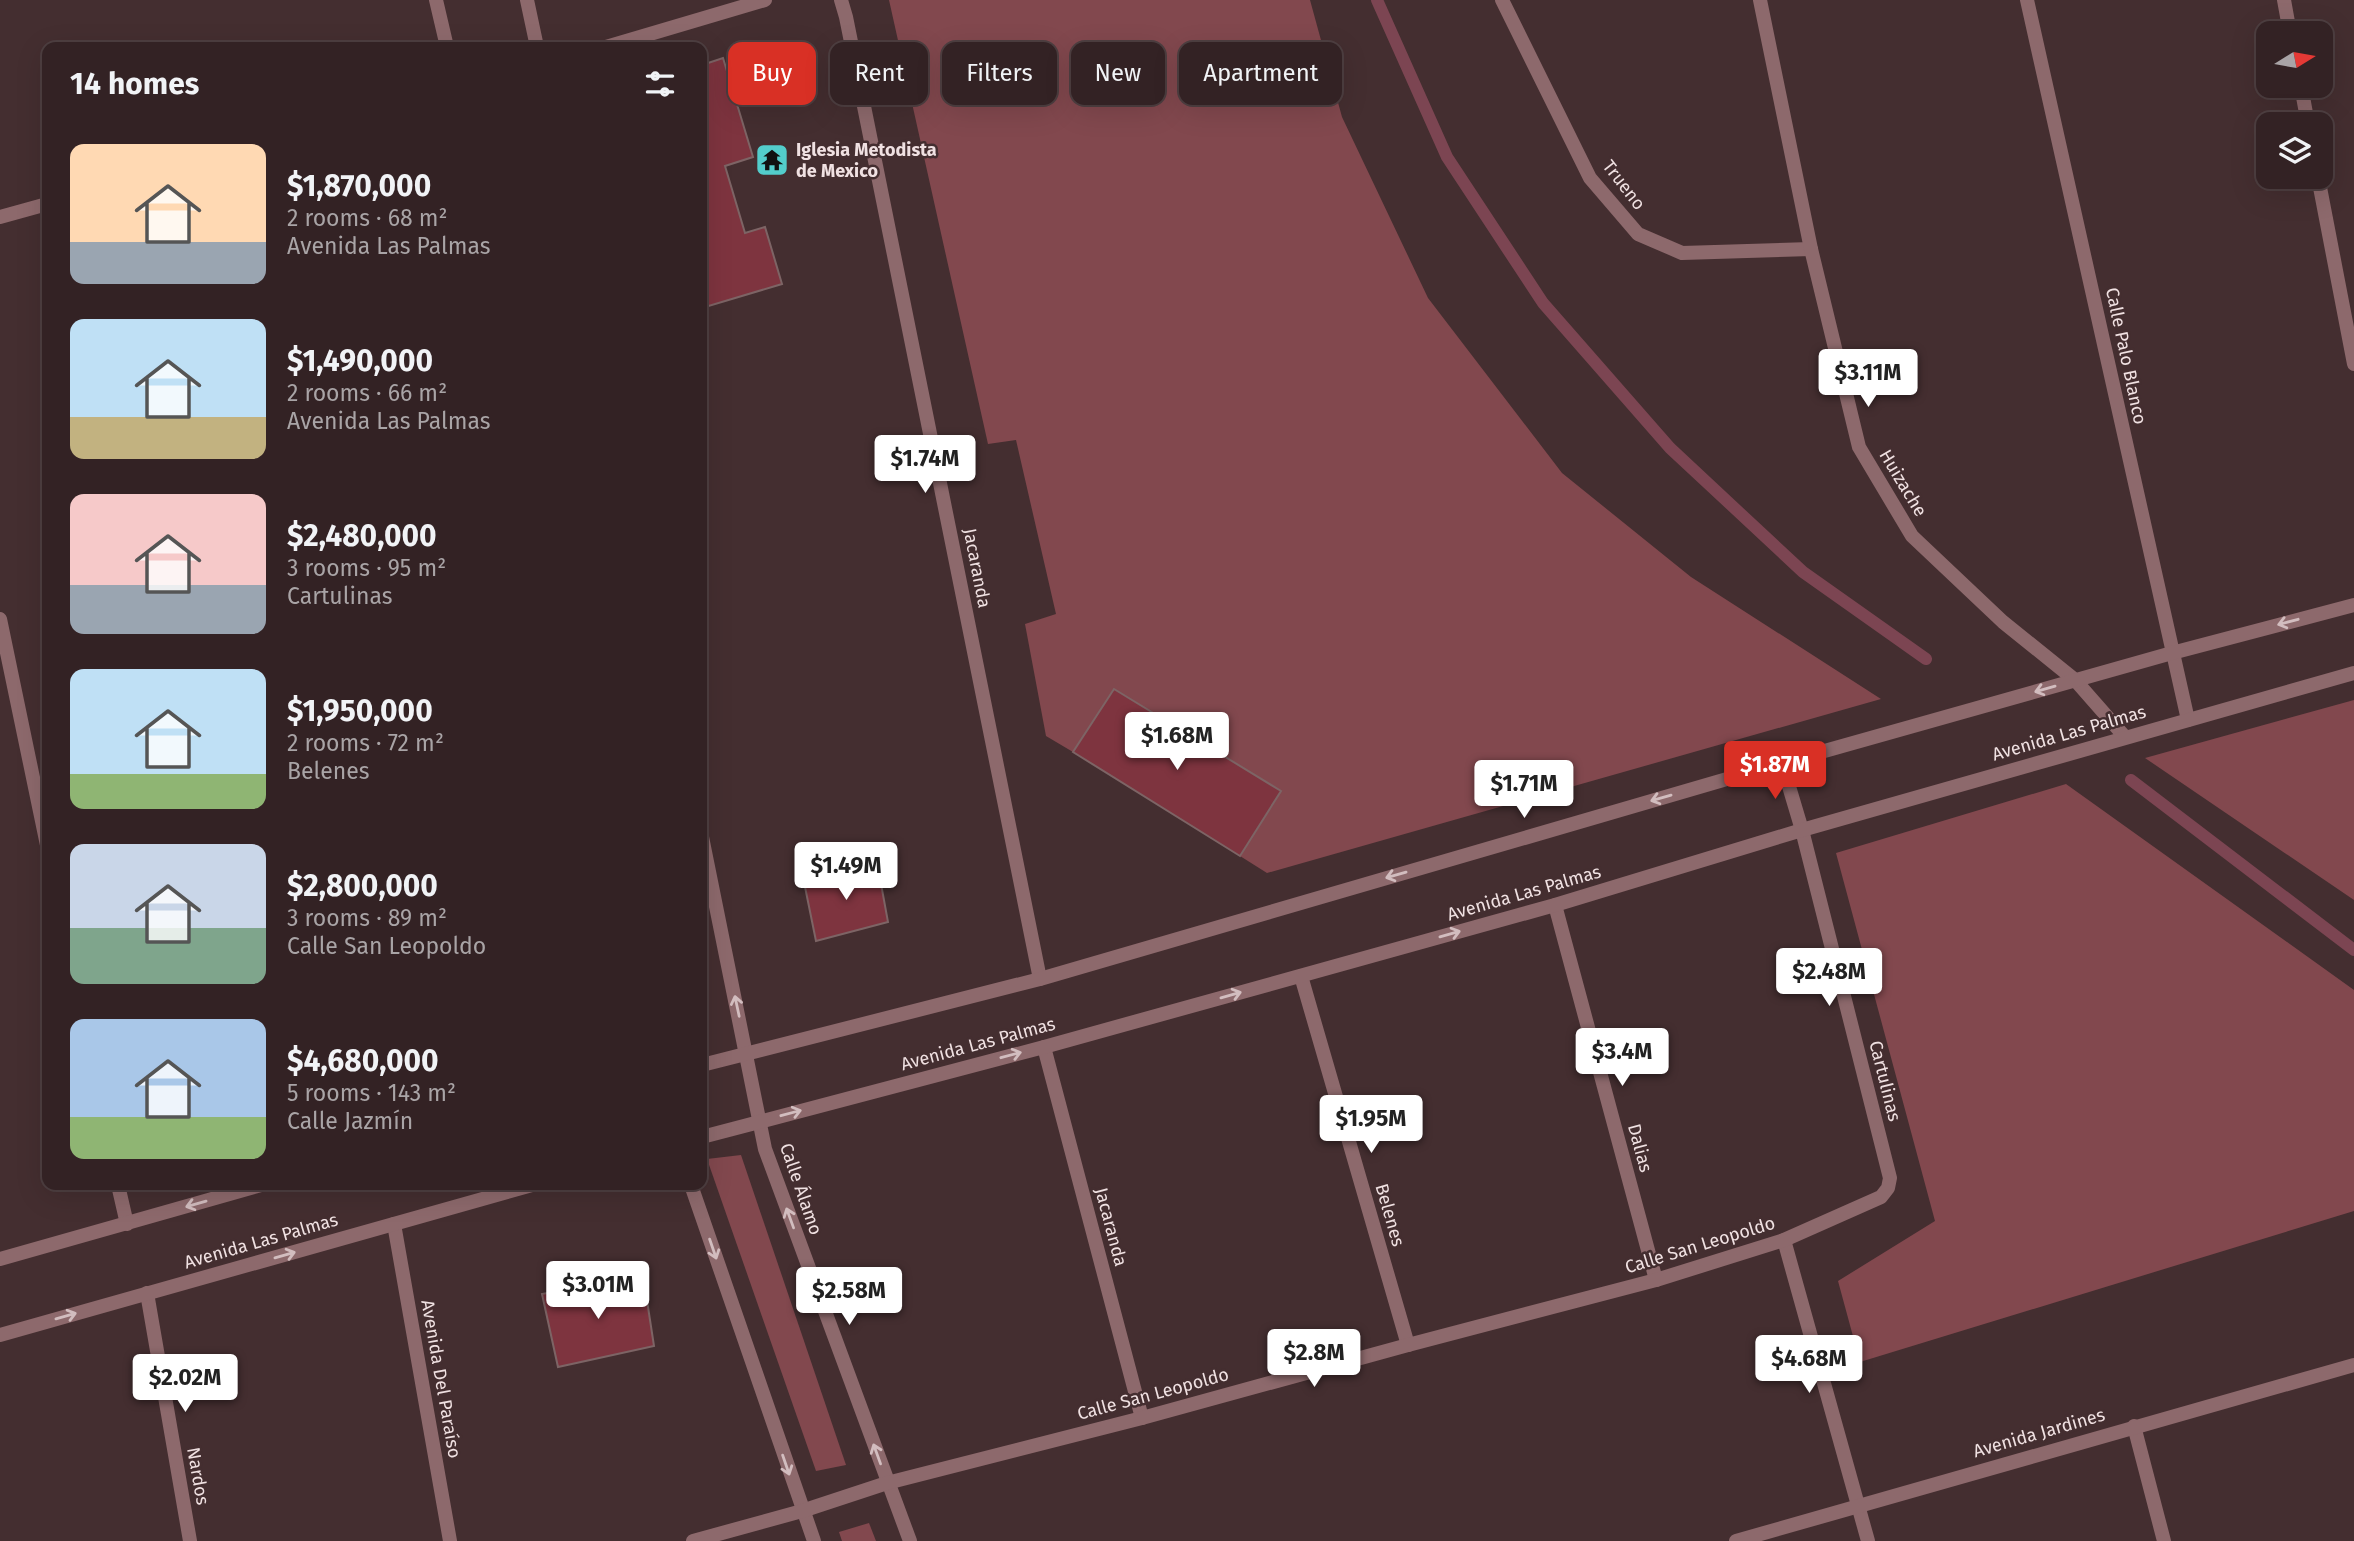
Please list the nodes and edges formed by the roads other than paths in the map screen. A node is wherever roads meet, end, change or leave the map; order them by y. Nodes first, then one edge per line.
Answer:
1 (436, 0) edge
2 (527, 0) edge
3 (765, 0) edge
4 (841, 0) edge
5 (1502, 0) edge
6 (1760, 0) edge
7 (2027, 0) edge
8 (2284, 0) edge
9 (2288, 21) edge
10 (446, 42) edge
11 (536, 42) edge
12 (623, 42) edge
13 (2320, 189) edge
14 (42, 205) edge
15 (0, 217) edge
16 (1811, 249) junction
17 (2354, 364) edge
18 (2354, 605) edge
19 (0, 619) edge
20 (2172, 653) junction
21 (2354, 673) edge
22 (2076, 680) junction
23 (2188, 720) junction
24 (2124, 737) junction
25 (1782, 763) junction
26 (42, 821) edge
27 (1801, 830) junction
28 (707, 861) edge
29 (1555, 905) junction
30 (1301, 976) junction
31 (1040, 979) junction
32 (1044, 1047) junction
33 (747, 1053) junction
34 (707, 1064) edge
35 (760, 1121) junction
36 (707, 1136) edge
37 (1890, 1178) joint
38 (119, 1190) edge
39 (244, 1190) edge
40 (514, 1190) edge
41 (693, 1190) edge
42 (127, 1224) junction
43 (394, 1224) junction
44 (1784, 1240) junction
45 (0, 1259) edge
46 (1656, 1280) junction
47 (147, 1293) junction
48 (0, 1335) edge
49 (1408, 1345) junction
50 (2354, 1365) edge
51 (1142, 1418) junction
52 (2134, 1426) junction
53 (887, 1483) junction
54 (1857, 1505) junction
55 (802, 1511) junction
56 (190, 1541) edge
57 (450, 1541) edge
58 (693, 1541) edge
59 (814, 1541) edge
60 (910, 1541) edge
61 (1736, 1541) edge
62 (1868, 1541) edge
63 (2164, 1541) edge

1 - 10 street
2 - 11 street
3 - 12 street
4 - 31 street, Jacaranda
5 - 16 street, Trueno
6 - 16 street, Huizache
7 - 20 street, Calle Palo Blanco
8 - 9 street
13 - 17 street
14 - 15 street
16 - 22 street, Huizache
18 -> 20 street
19 - 26 street
20 - 22 street
20 - 23 street, Calle Palo Blanco
21 - 23 street, Avenida Las Palmas
22 - 24 street, Huizache
22 -> 25 street
23 - 24 street, Avenida Las Palmas
24 - 27 street, Avenida Las Palmas
25 - 27 street, Cartulinas
25 -> 31 street
27 - 29 street, Avenida Las Palmas
27 - 37 street, Cartulinas
33 -> 28 street, Calle Álamo
30 -> 29 street, Avenida Las Palmas
29 - 46 street, Dalias
32 -> 30 street, Avenida Las Palmas
30 - 49 street, Belenes
31 - 33 street
35 -> 32 street, Avenida Las Palmas
32 - 51 street, Jacaranda
33 - 34 street
33 - 35 street, Calle Álamo
35 - 36 street, Avenida Las Palmas
53 -> 35 street, Calle Álamo
37 - 44 street, Calle San Leopoldo
38 - 42 street
39 -> 42 street
40 - 43 street, Avenida Las Palmas
41 -> 55 street
42 - 45 street
47 -> 43 street, Avenida Las Palmas
43 - 57 street, Avenida Del Paraíso
44 - 46 street, Calle San Leopoldo
44 - 54 street
46 - 49 street, Calle San Leopoldo
48 -> 47 street, Avenida Las Palmas
47 - 56 street, Nardos
49 - 51 street, Calle San Leopoldo
50 - 52 street, Avenida Jardines
51 - 53 street, Calle San Leopoldo
52 - 54 street, Avenida Jardines
52 - 63 street
53 - 55 street, Calle San Leopoldo
53 - 60 street, Calle Álamo
54 - 61 street, Avenida Jardines
54 - 62 street
55 - 58 street, Calle San Leopoldo
55 - 59 street

